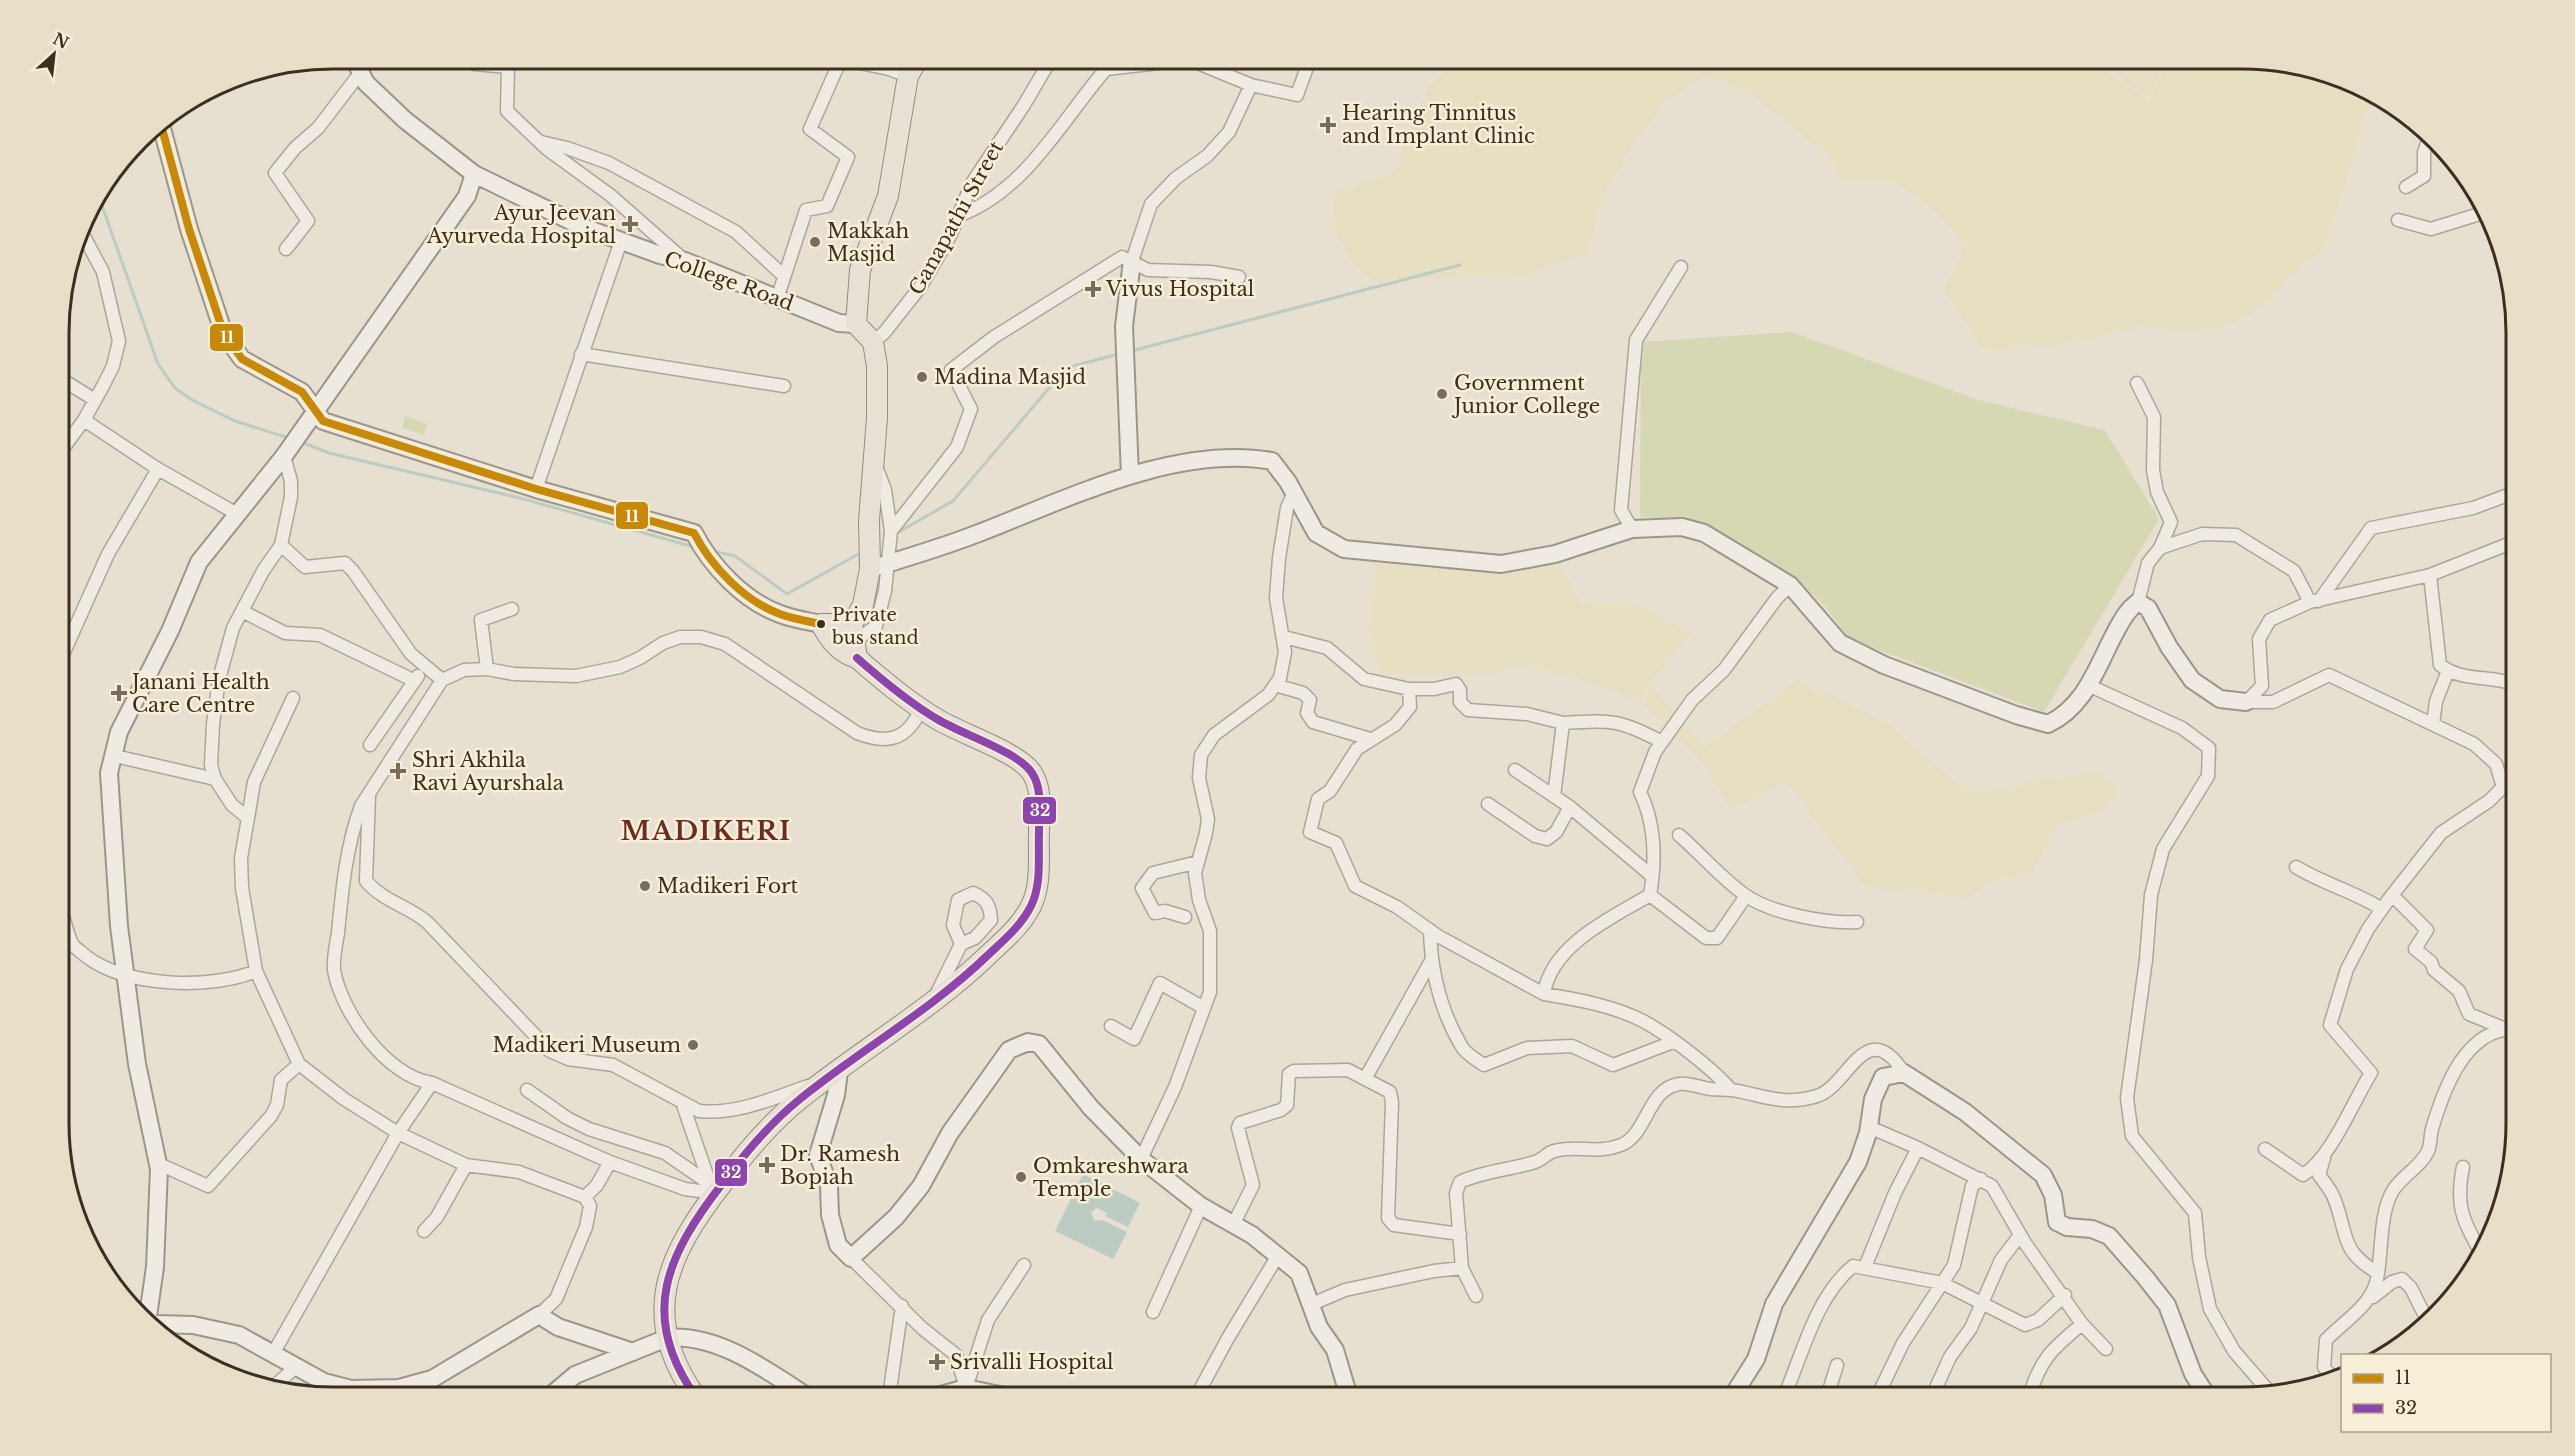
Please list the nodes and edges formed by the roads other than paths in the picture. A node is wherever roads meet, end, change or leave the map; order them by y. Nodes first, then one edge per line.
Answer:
1 (355, 69) edge
2 (359, 69) edge
3 (510, 69) edge
4 (837, 69) edge
5 (889, 69) edge
6 (912, 69) edge
7 (1045, 69) edge
8 (1106, 69) edge
9 (1214, 69) edge
10 (1306, 69) edge
11 (908, 76) junction
12 (1251, 85) junction
13 (163, 131) edge
14 (539, 142) junction
15 (2427, 144) edge
16 (474, 174) junction
17 (2406, 187) dead end
18 (2478, 214) edge
19 (958, 216) junction
20 (2398, 220) dead end
21 (86, 240) edge
22 (621, 241) junction
23 (286, 249) dead end
24 (686, 261) junction
25 (1132, 261) junction
26 (1681, 267) dead end
27 (784, 276) junction
28 (1239, 277) dead end
29 (777, 298) junction
30 (856, 324) junction
31 (873, 342) junction
32 (581, 354) junction
33 (2137, 383) dead end
34 (69, 385) edge
35 (784, 386) dead end
36 (94, 400) junction
37 (317, 408) junction
38 (84, 420) junction
39 (69, 440) edge
40 (284, 456) junction
41 (874, 460) junction
42 (158, 469) junction
43 (1130, 476) junction
44 (536, 489) junction
45 (1294, 492) junction
46 (2506, 496) edge
47 (238, 515) junction
48 (1632, 529) junction
49 (891, 531) junction
50 (281, 545) junction
51 (2506, 545) edge
52 (2160, 548) junction
53 (879, 567) junction
54 (2430, 575) junction
55 (1790, 585) junction
56 (2138, 602) junction
57 (2314, 602) junction
58 (512, 609) dead end
59 (242, 611) junction
60 (820, 624) junction
61 (1284, 637) junction
62 (69, 641) edge
63 (854, 642) junction
64 (424, 667) junction
65 (488, 669) junction
66 (2448, 671) junction
67 (442, 680) junction
68 (415, 681) junction
69 (2506, 681) edge
70 (1275, 685) junction
71 (2090, 686) junction
72 (1409, 689) junction
73 (293, 698) dead end
74 (2246, 702) junction
75 (921, 709) junction
76 (1563, 723) junction
77 (2433, 724) junction
78 (1370, 739) junction
79 (1662, 742) junction
80 (370, 745) dead end
81 (115, 756) junction
82 (1515, 770) dead end
83 (215, 779) junction
84 (370, 792) junction
85 (1554, 796) junction
86 (1488, 804) dead end
87 (1570, 807) junction
88 (248, 818) junction
89 (1679, 835) dead end
90 (1198, 862) junction
91 (2296, 867) dead end
92 (1652, 876) junction
93 (1650, 895) junction
94 (2392, 895) junction
95 (1746, 896) junction
96 (2382, 909) junction
97 (1185, 917) dead end
98 (1857, 922) dead end
99 (1430, 930) junction
100 (69, 932) edge
101 (961, 944) dead end
102 (1431, 961) junction
103 (256, 971) junction
104 (127, 976) junction
105 (1544, 994) junction
106 (933, 1001) junction
107 (1204, 1008) junction
108 (1111, 1026) dead end
109 (2503, 1028) junction
110 (2506, 1028) edge
111 (1673, 1042) junction
112 (299, 1064) junction
113 (1904, 1073) junction
114 (833, 1075) junction
115 (1365, 1079) junction
116 (432, 1083) junction
117 (527, 1090) dead end
118 (1731, 1090) junction
119 (683, 1105) junction
120 (1869, 1127) junction
121 (398, 1133) junction
122 (1918, 1148) junction
123 (2265, 1149) dead end
124 (2326, 1151) junction
125 (1141, 1159) junction
126 (610, 1162) junction
127 (159, 1164) junction
128 (466, 1165) junction
129 (2463, 1167) dead end
130 (1981, 1179) junction
131 (712, 1189) junction
132 (585, 1197) junction
133 (1201, 1206) junction
134 (1233, 1225) junction
135 (424, 1231) dead end
136 (1460, 1234) junction
137 (2020, 1234) junction
138 (2476, 1245) edge
139 (1277, 1257) junction
140 (851, 1258) junction
141 (1024, 1265) dead end
142 (1865, 1267) junction
143 (1462, 1268) junction
144 (2378, 1273) junction
145 (1942, 1283) junction
146 (2065, 1295) junction
147 (1476, 1296) dead end
148 (1312, 1304) junction
149 (1983, 1304) junction
150 (2366, 1304) junction
151 (902, 1306) junction
152 (149, 1312) edge
153 (1153, 1312) dead end
154 (2424, 1314) edge
155 (539, 1315) junction
156 (162, 1324) edge
157 (2082, 1324) junction
158 (667, 1338) junction
159 (2106, 1349) dead end
160 (274, 1352) junction
161 (633, 1352) junction
162 (1837, 1365) dead end
163 (297, 1366) junction
164 (2328, 1373) edge
165 (432, 1379) junction
166 (280, 1382) edge
167 (2264, 1386) edge
168 (343, 1387) edge
169 (403, 1387) edge
170 (420, 1387) edge
171 (561, 1387) edge
172 (690, 1387) edge
173 (791, 1387) edge
174 (890, 1387) edge
175 (966, 1387) edge
176 (966, 1387) edge
177 (1201, 1387) edge
178 (1346, 1387) edge
179 (1738, 1387) edge
180 (1788, 1387) edge
181 (1830, 1387) edge
182 (1882, 1387) edge
183 (1936, 1387) edge
184 (2032, 1387) edge
185 (2201, 1387) edge

1 - 23 street
2 - 16 street, College Road
3 - 14 street
4 - 27 street
5 - 11 street
6 - 11 main road
7 - 19 street, Ganapathi Street
8 - 19 street
9 - 12 street
10 - 12 street
11 - 30 main road
12 - 25 street
13 - 37 street
14 - 24 street
14 - 27 street
15 - 17 street
16 - 22 street, College Road
16 - 37 street
18 - 20 street
19 - 31 street, Ganapathi Street
21 - 36 street
22 - 24 street, College Road
22 - 32 street
24 - 29 street, College Road
25 - 28 street
25 - 43 street
25 - 49 street
26 - 48 street
27 - 29 street
29 - 30 street, College Road
30 - 31 main road
31 - 41 main road
32 - 35 street
32 - 44 street
33 - 52 street
34 - 36 street
36 - 38 street
37 - 40 street
37 - 44 street
38 - 39 street
38 - 42 street
40 - 47 street
40 - 50 street
41 - 49 street
41 - 53 main road
42 - 47 street
42 - 62 street
43 - 45 street
43 - 53 street
44 - 60 street
45 - 48 street
45 - 61 street
46 - 57 street
47 - 81 street
48 - 55 street
49 - 53 street
50 - 59 street
50 - 64 street
51 - 54 street
52 - 56 street
52 - 57 street
53 - 63 main road
54 - 57 street
54 - 66 street
55 - 71 street
55 - 79 street
56 - 71 street
56 - 74 street
57 - 74 street
58 - 65 street
59 - 68 street
59 - 83 street
60 - 63 main road
60 - 63 main road
61 - 70 street
61 - 72 street
63 - 75 main road
64 - 67 street
64 - 68 street
65 - 67 street
65 - 75 street
66 - 69 street
66 - 77 street
67 - 84 street
68 - 80 street
70 - 78 street
70 - 90 street
71 - 167 street
72 - 76 street
72 - 78 street
73 - 88 street
74 - 77 street
75 - 106 main road
76 - 79 street
76 - 85 street
77 - 94 street
78 - 99 street
79 - 92 street
81 - 83 street
81 - 104 street
82 - 85 street
83 - 88 street
84 - 116 street
84 - 119 street
85 - 87 street
86 - 87 street
87 - 92 street
88 - 103 street
89 - 95 street
90 - 97 street
90 - 107 street
91 - 96 street
92 - 93 street
93 - 95 street
93 - 105 street
94 - 96 street
94 - 109 street
95 - 98 street
96 - 124 street
99 - 102 street
99 - 105 street
100 - 104 street
101 - 106 street
102 - 111 street
102 - 115 street
103 - 104 street
103 - 112 street
104 - 127 street
105 - 111 street
106 - 114 main road
107 - 108 street
107 - 125 street
109 - 110 street
109 - 144 street
111 - 118 street
112 - 121 street
112 - 127 street
113 - 118 street
113 - 120 street
113 - 185 street
114 - 119 street
114 - 131 main road
114 - 140 street
115 - 134 street
115 - 136 street
116 - 121 street
116 - 126 street
117 - 131 street
118 - 136 street
119 - 131 street
120 - 122 street
120 - 179 street
121 - 128 street
121 - 160 street
122 - 130 street
122 - 142 street
123 - 124 street
124 - 144 street
125 - 133 street
125 - 140 street
126 - 131 street
126 - 132 street
127 - 152 street
128 - 132 street
128 - 135 street
129 - 138 street
130 - 137 street
130 - 145 street
131 - 158 main road
132 - 155 street
133 - 134 street
133 - 153 street
134 - 139 street
136 - 143 street
137 - 146 street
137 - 149 street
139 - 148 street
139 - 177 street
140 - 151 street
141 - 176 street
142 - 145 street
142 - 180 street
143 - 147 street
143 - 148 street
144 - 150 street
145 - 149 street
145 - 182 street
146 - 149 street
146 - 157 street
148 - 178 street
149 - 183 street
150 - 154 street
150 - 164 street
151 - 174 street
151 - 175 street
155 - 161 street
155 - 165 street
156 - 160 street
157 - 159 street
157 - 184 street
158 - 161 street
158 - 172 main road
158 - 173 street
160 - 163 street
161 - 171 street
162 - 181 street
163 - 166 street
163 - 168 street
165 - 169 street
165 - 170 street

